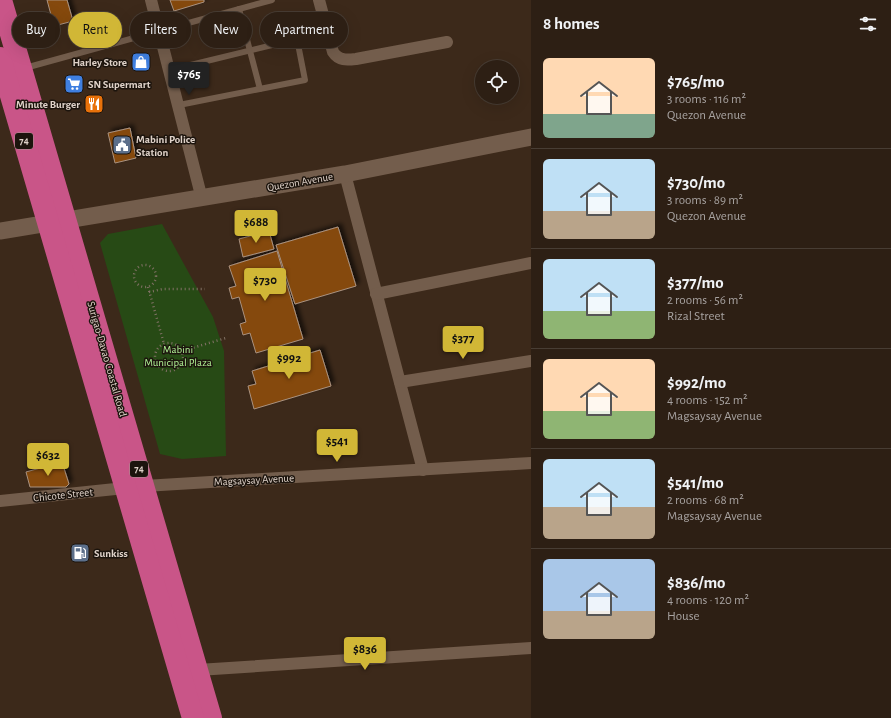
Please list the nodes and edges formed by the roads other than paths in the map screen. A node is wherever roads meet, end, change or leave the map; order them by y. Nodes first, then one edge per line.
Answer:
1 (1, 0) edge
2 (151, 0) edge
3 (272, 0) edge
4 (319, 0) edge
5 (239, 9) junction
6 (154, 12) edge
7 (191, 22) edge
8 (130, 39) edge
9 (448, 42) dead end
10 (164, 48) edge
11 (250, 51) junction
12 (11, 69) edge
13 (170, 70) junction
14 (260, 89) junction
15 (179, 105) junction
16 (531, 137) edge
17 (345, 174) junction
18 (202, 199) junction
19 (57, 222) junction
20 (0, 231) edge
21 (531, 263) edge
22 (376, 294) junction
23 (531, 361) edge
24 (400, 382) junction
25 (531, 463) edge
26 (423, 470) junction
27 (134, 487) junction
28 (0, 501) edge
29 (531, 648) edge
30 (198, 670) junction
31 (194, 718) edge
32 (211, 718) edge

1 - 12 highway, Surigao-Davao Coastal Road / 74
2 - 6 street
3 - 5 lane
4 - 9 street
5 - 7 lane
5 - 11 lane
8 - 12 lane
10 - 13 street
11 - 13 lane
11 - 14 lane
11 - 14 lane
12 - 19 highway, Surigao-Davao Coastal Road / 74
13 - 15 street
14 - 15 lane
15 - 18 street
16 - 17 street, Quezon Avenue
17 - 18 street, Quezon Avenue
17 - 22 street
18 - 19 street, Quezon Avenue
19 - 20 street, Quezon Avenue
19 - 27 highway, Surigao-Davao Coastal Road / 74
21 - 22 street
22 - 24 street
23 - 24 street
24 - 26 street
25 - 26 street, Magsaysay Avenue
26 - 27 street, Magsaysay Avenue
27 - 28 street, Chicote Street
27 - 30 highway, Surigao-Davao Coastal Road / 74
27 - 31 highway, Surigao-Davao Coastal Road / 74
29 - 30 street
30 - 32 highway, Surigao-Davao Coastal Road / 74

